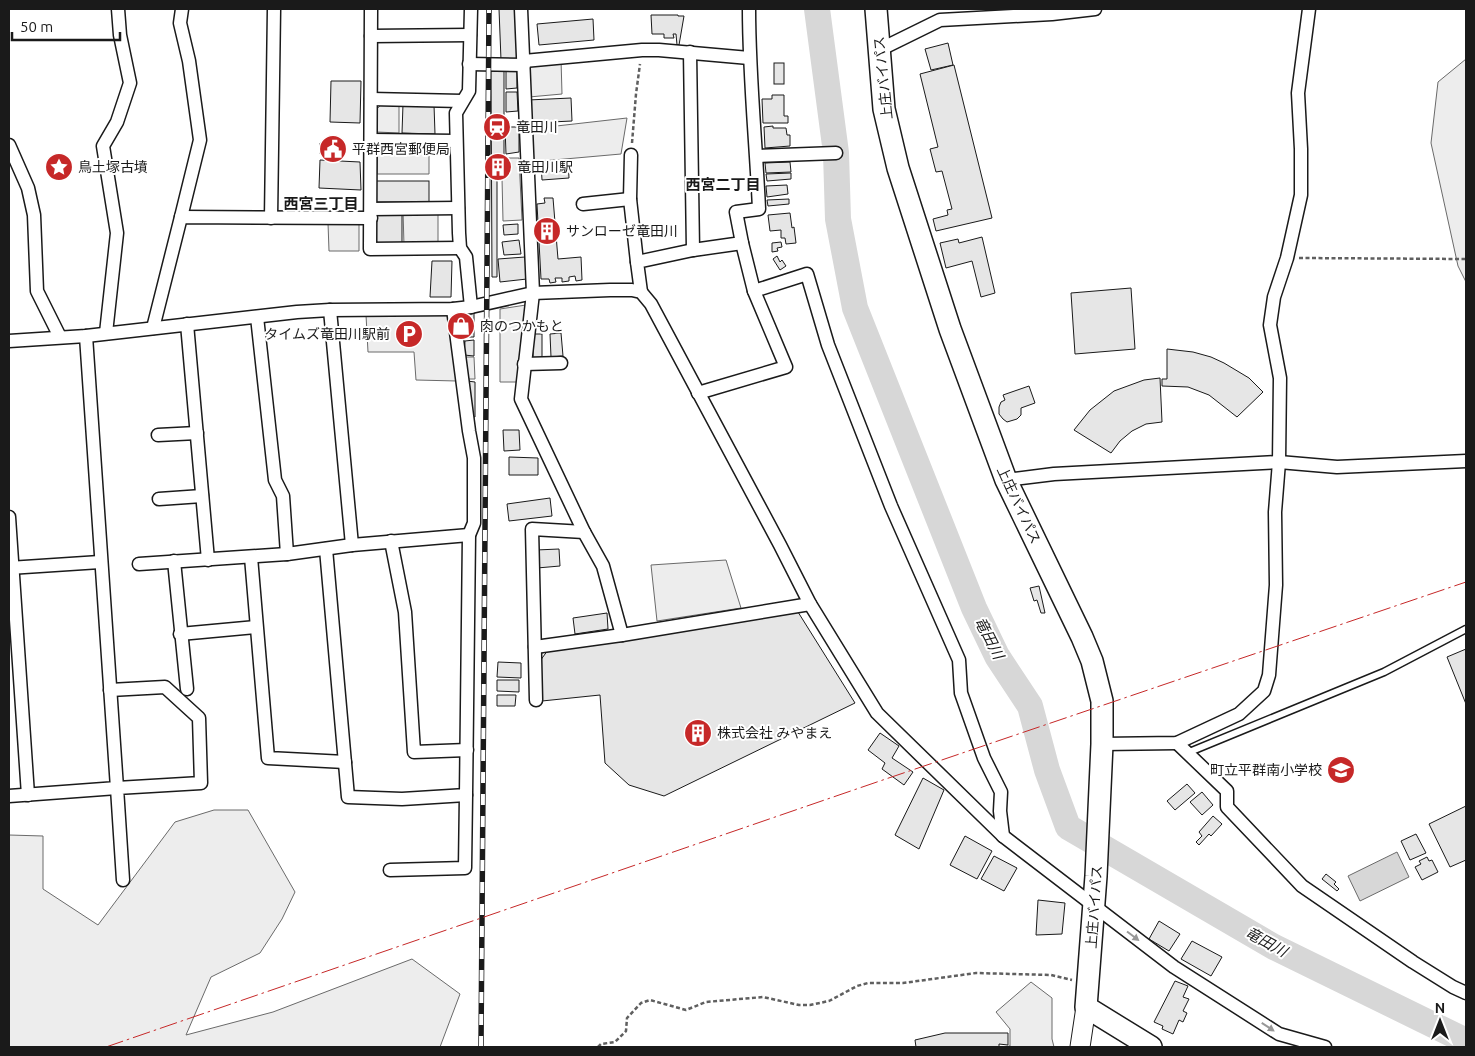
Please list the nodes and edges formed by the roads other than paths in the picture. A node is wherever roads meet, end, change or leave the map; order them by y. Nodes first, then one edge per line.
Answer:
1 (118, 9) edge
2 (182, 9) edge
3 (274, 9) edge
4 (371, 9) edge
5 (471, 9) edge
6 (521, 9) edge
7 (749, 9) edge
8 (876, 9) edge
9 (1095, 9) edge
10 (1309, 9) edge
11 (470, 34) junction
12 (371, 36) junction
13 (879, 50) junction
14 (690, 52) junction
15 (749, 58) junction
16 (524, 63) junction
17 (469, 64) junction
18 (371, 98) junction
19 (462, 101) junction
20 (371, 140) junction
21 (456, 141) junction
22 (9, 145) edge
23 (836, 153) dead end
24 (631, 155) road end
25 (757, 156) junction
26 (630, 199) junction
27 (583, 204) dead end
28 (458, 208) junction
29 (371, 213) junction
30 (181, 217) junction
31 (271, 218) junction
32 (742, 243) junction
33 (460, 248) junction
34 (693, 250) junction
35 (637, 262) junction
36 (754, 291) junction
37 (641, 292) junction
38 (533, 293) junction
39 (471, 307) junction
40 (453, 309) junction
41 (330, 310) junction
42 (257, 318) junction
43 (187, 324) junction
44 (153, 328) junction
45 (106, 333) junction
46 (86, 336) junction
47 (60, 338) junction
48 (9, 341) edge
49 (561, 363) dead end
50 (524, 364) junction
51 (698, 393) junction
52 (197, 434) junction
53 (158, 435) dead end
54 (1466, 460) edge
55 (1280, 462) junction
56 (1006, 480) junction
57 (202, 496) junction
58 (159, 499) dead end
59 (9, 517) edge
60 (584, 532) junction
61 (469, 535) junction
62 (391, 541) junction
63 (352, 545) junction
64 (326, 548) junction
65 (286, 554) junction
66 (251, 557) junction
67 (208, 560) junction
68 (174, 561) junction
69 (100, 562) junction
70 (139, 564) dead end
71 (11, 568) edge
72 (810, 604) junction
73 (256, 627) junction
74 (1466, 629) edge
75 (180, 634) junction
76 (622, 635) junction
77 (535, 646) junction
78 (187, 689) dead end
79 (110, 690) junction
80 (536, 700) dead end
81 (1177, 743) junction
82 (1102, 744) junction
83 (467, 750) junction
84 (1186, 752) junction
85 (345, 762) junction
86 (117, 788) junction
87 (28, 795) junction
88 (466, 795) junction
89 (9, 796) edge
90 (1003, 836) junction
91 (390, 870) dead end
92 (123, 880) dead end
93 (1094, 907) junction
94 (1466, 993) edge
95 (1086, 1007) junction
96 (1080, 1047) edge
97 (1151, 1047) edge
98 (1325, 1047) edge

1 - 45 street
2 - 30 street
3 - 31 street
4 - 12 street
5 - 11 street
6 - 16 street
7 - 15 street
8 - 13 highway, 上庄バイパス
9 - 13 street
10 - 55 street
11 - 12 street
11 - 17 street
12 - 18 street
13 - 56 highway, 上庄バイパス
14 - 15 street
14 - 16 street
14 - 34 street
15 - 25 street
16 - 17 street
16 - 38 street
17 - 19 street
18 - 19 street
18 - 20 street
19 - 21 street
20 - 21 street
20 - 29 street
21 - 28 street
22 - 47 street
23 - 25 street
24 - 26 street
25 - 32 street
26 - 27 street
26 - 35 street
28 - 29 street
28 - 33 street
29 - 31 street
29 - 33 street
30 - 31 street
30 - 44 street
32 - 34 street
32 - 36 street
33 - 39 street
34 - 35 street
35 - 37 street
36 - 51 street
36 - 90 street
37 - 38 street
37 - 51 street
38 - 39 street
38 - 50 street
39 - 40 street
40 - 41 street
40 - 61 street
41 - 42 street
41 - 63 street
42 - 43 street
42 - 65 street
43 - 44 street
43 - 52 street
44 - 45 street
45 - 46 street
46 - 47 street
46 - 69 street
47 - 48 street
49 - 50 street
50 - 60 street
51 - 72 street
52 - 53 street
52 - 57 street
54 - 55 street
55 - 56 street
55 - 81 street
56 - 82 highway, 上庄バイパス
57 - 58 street
57 - 67 street
59 - 71 street
60 - 76 street
60 - 77 street
61 - 62 street
61 - 83 street
62 - 63 street
62 - 83 street
63 - 64 street
64 - 65 street
64 - 85 street
65 - 66 street
66 - 67 street
66 - 73 street
67 - 68 street
68 - 70 street
68 - 75 street
69 - 71 street
69 - 79 street
71 - 87 street
72 - 76 street
72 - 90 street
73 - 75 street
73 - 85 street
74 - 84 lane
75 - 78 street
76 - 77 street
77 - 80 street
79 - 86 street
79 - 86 street
81 - 82 street
81 - 84 street
82 - 93 highway, 上庄バイパス
83 - 88 street
84 - 94 street
85 - 88 street
86 - 87 street
86 - 92 street
87 - 89 street
88 - 91 street
90 - 93 street
93 - 95 highway, 上庄バイパス
93 -> 98 street
95 - 96 main road
95 - 97 highway

